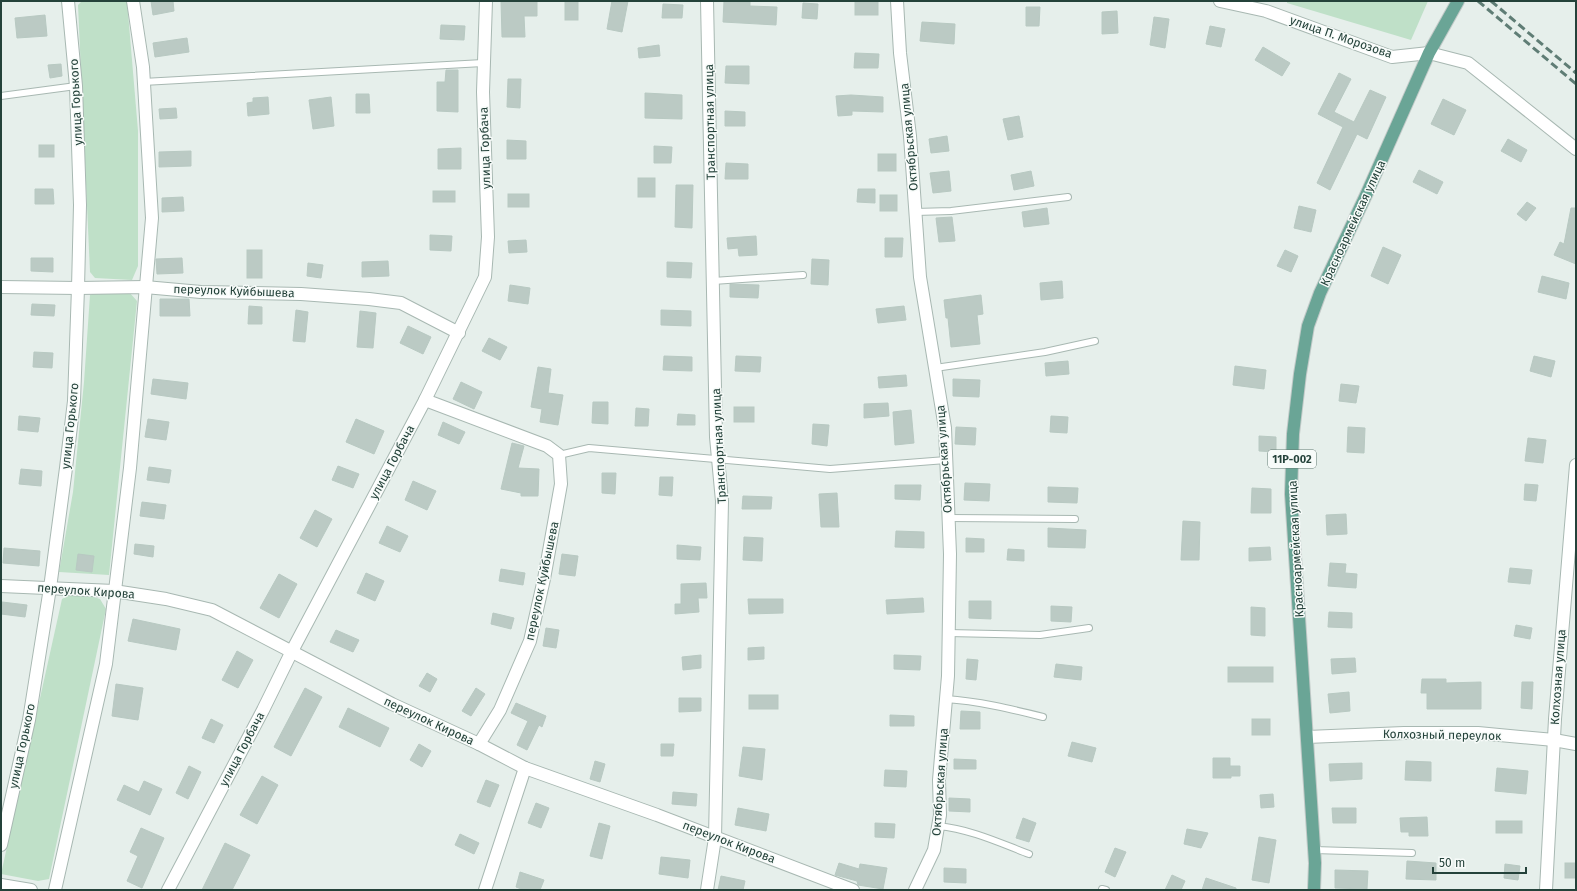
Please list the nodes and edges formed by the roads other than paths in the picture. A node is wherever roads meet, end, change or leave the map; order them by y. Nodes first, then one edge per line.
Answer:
1 (68, 1) edge
2 (133, 1) edge
3 (486, 1) edge
4 (707, 1) edge
5 (897, 1) edge
6 (1220, 1) edge
7 (1458, 1) edge
8 (1429, 53) junction
9 (483, 63) junction
10 (143, 82) junction
11 (76, 86) junction
12 (1, 96) edge
13 (1576, 149) edge
14 (1068, 198) dead end
15 (915, 212) junction
16 (803, 275) dead end
17 (713, 281) junction
18 (1, 287) edge
19 (145, 287) junction
20 (78, 288) junction
21 (459, 333) junction
22 (1095, 341) dead end
23 (935, 368) junction
24 (425, 400) junction
25 (559, 455) junction
26 (718, 459) junction
27 (946, 460) junction
28 (1576, 465) edge
29 (949, 518) junction
30 (1075, 519) dead end
31 (1, 586) edge
32 (50, 588) junction
33 (114, 591) junction
34 (1089, 628) dead end
35 (948, 633) junction
36 (292, 651) junction
37 (946, 699) junction
38 (1043, 717) dead end
39 (1307, 737) junction
40 (1554, 740) junction
41 (479, 744) junction
42 (1576, 744) edge
43 (525, 768) junction
44 (938, 826) junction
45 (715, 838) junction
46 (1, 845) edge
47 (1314, 850) junction
48 (1412, 853) dead end
49 (1029, 854) dead end
50 (1, 885) edge
51 (31, 890) edge
52 (55, 890) edge
53 (168, 890) edge
54 (485, 890) edge
55 (707, 890) edge
56 (853, 890) edge
57 (915, 890) edge
58 (1314, 890) edge
59 (1546, 890) edge

1 - 11 street, улица Горького
2 - 10 street
3 - 9 street, улица Горбача
4 - 17 street, Транспортная улица
5 - 15 street, Октябрьская улица
6 - 8 street, улица П. Морозова
7 - 8 main road, Красноармейская улица / 11Р-002
8 - 13 street, улица П. Морозова
8 - 39 main road, Красноармейская улица / 11Р-002
9 - 10 lane
9 - 21 street, улица Горбача
10 - 19 street
11 - 12 lane
11 - 20 street, улица Горького
14 - 15 lane
15 - 23 street, Октябрьская улица
16 - 17 lane
17 - 26 street, Транспортная улица
18 - 20 street, переулок Куйбышева
19 - 20 street, переулок Куйбышева
19 - 21 street, переулок Куйбышева
19 - 33 street
20 - 32 street, улица Горького
21 - 24 street, улица Горбача
22 - 23 lane
23 - 27 street, Октябрьская улица
24 - 25 street
24 - 36 street, улица Горбача
25 - 26 lane
25 - 41 street, переулок Куйбышева
26 - 27 lane
26 - 45 street, Транспортная улица
27 - 29 street, Октябрьская улица
28 - 40 street, Колхозная улица
29 - 30 lane
29 - 35 street, Октябрьская улица
31 - 32 street, переулок Кирова
32 - 33 street, переулок Кирова
32 - 46 street, улица Горького
33 - 36 street, переулок Кирова
33 - 52 street
34 - 35 lane
35 - 37 street, Октябрьская улица
36 - 41 street, переулок Кирова
36 - 53 street, улица Горбача
37 - 38 lane
37 - 44 street, Октябрьская улица
39 - 40 street, Колхозный переулок
39 - 47 main road, Красноармейская улица / 11Р-002
40 - 42 street, Колхозный переулок
40 - 59 street, Колхозная улица
41 - 43 street, переулок Кирова
43 - 45 street, переулок Кирова
43 - 54 street
44 - 49 lane
44 - 57 street, Октябрьская улица
45 - 55 street, Транспортная улица
45 - 56 street, переулок Кирова
47 - 48 lane
47 - 58 main road, Красноармейская улица / 11Р-002
50 - 51 street

